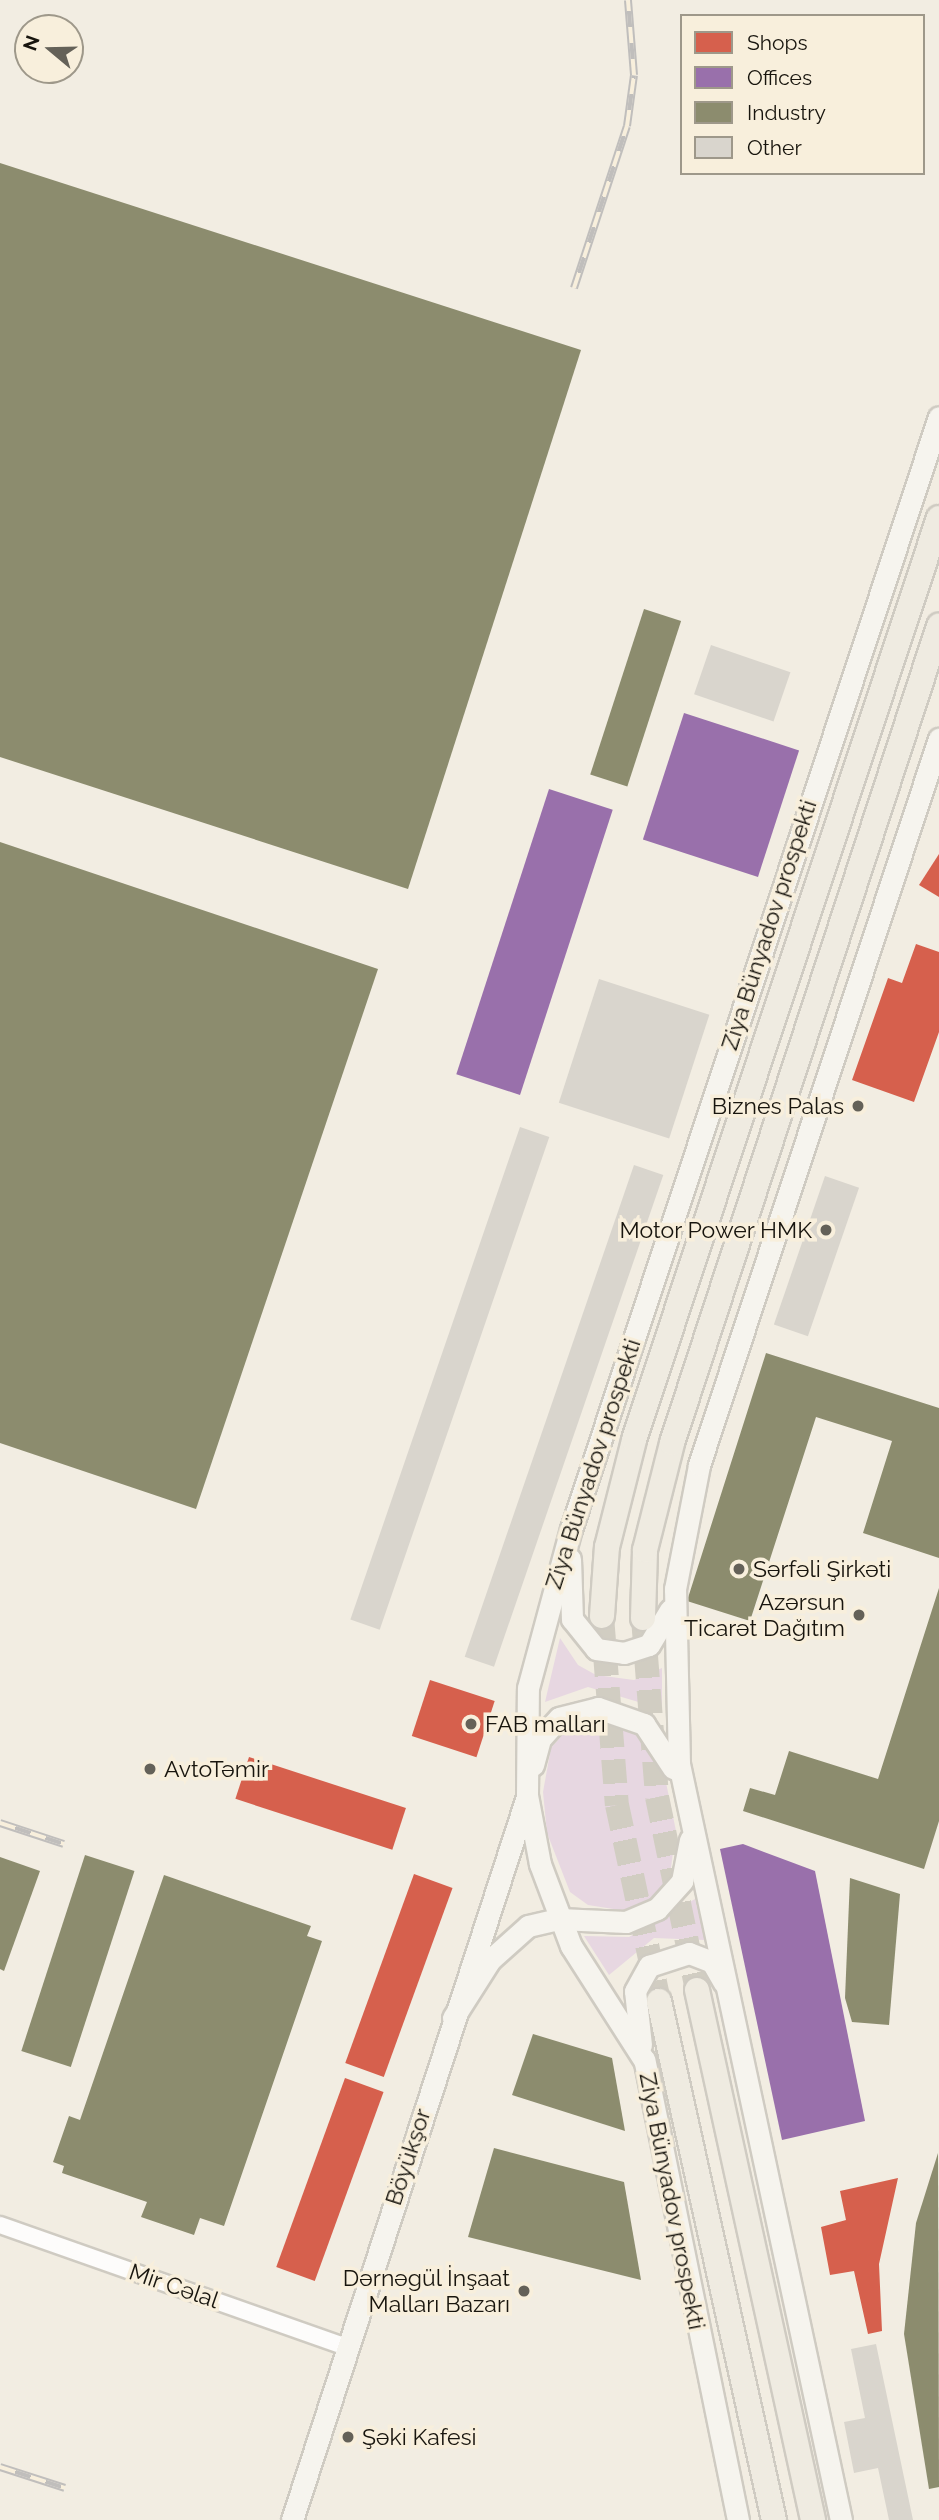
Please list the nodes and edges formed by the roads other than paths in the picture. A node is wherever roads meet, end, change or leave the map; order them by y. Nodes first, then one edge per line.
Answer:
1 (939, 417) edge
2 (939, 517) edge
3 (939, 626) edge
4 (939, 739) edge
5 (571, 1529) junction
6 (675, 1589) junction
7 (603, 1616) tunnel mouth
8 (643, 1618) tunnel mouth
9 (527, 1795) junction
10 (691, 1823) junction
11 (559, 1919) junction
12 (697, 1990) tunnel mouth
13 (659, 2001) tunnel mouth
14 (734, 2008) junction
15 (453, 2018) junction
16 (644, 2060) junction
17 (0, 2225) edge
18 (347, 2347) junction
19 (292, 2520) edge
20 (738, 2520) edge
21 (774, 2520) edge
22 (813, 2520) edge
23 (841, 2520) edge

1 - 5 main road, Ziya Bünyadov prospekti
2 - 7 main road, Ziya Bünyadov prospekti
3 - 8 main road
4 - 6 main road
5 - 6 main road
5 - 9 main road, Ziya Bünyadov prospekti
6 - 10 main road
9 - 10 main road
9 - 11 main road, Ziya Bünyadov prospekti
9 - 15 main road, Böyükşor
10 - 11 main road
10 - 14 main road
11 - 15 main road
11 - 16 main road, Ziya Bünyadov prospekti
12 - 22 main road
13 - 21 main road, Ziya Bünyadov prospekti
14 - 16 main road
14 - 23 main road
15 - 18 main road, Böyükşor
16 - 20 main road, Ziya Bünyadov prospekti
17 - 18 street, Mir Cəlal
18 - 19 main road, Böyükşor

